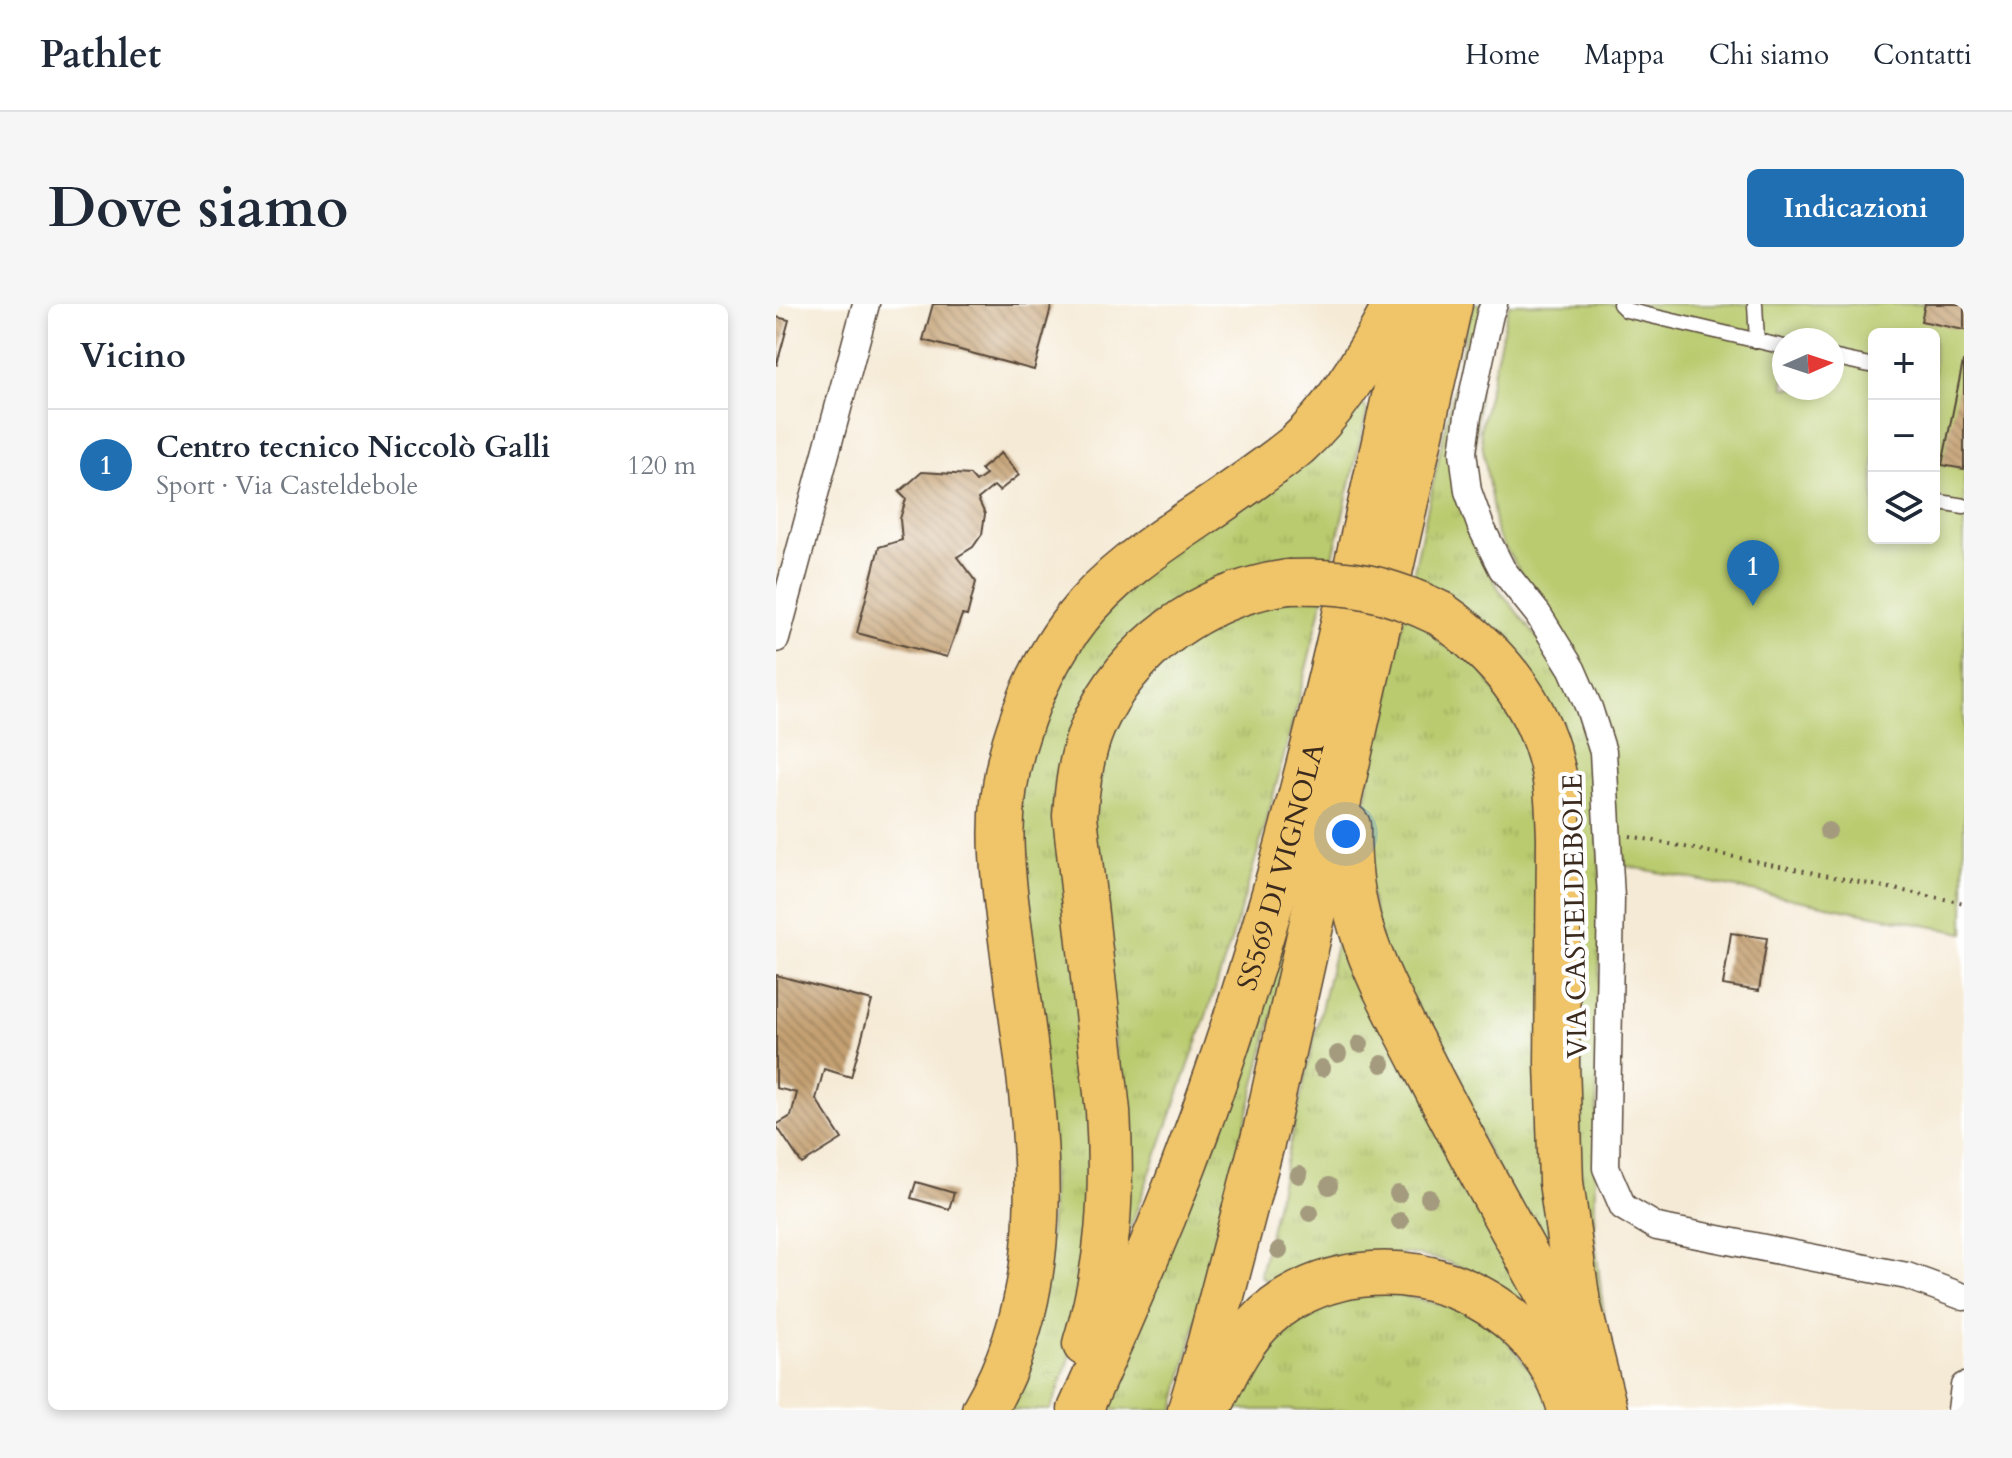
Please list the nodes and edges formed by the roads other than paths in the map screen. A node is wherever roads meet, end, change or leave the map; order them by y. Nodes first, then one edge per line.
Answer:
1 (866, 304) edge
2 (1396, 304) edge
3 (1415, 304) edge
4 (1450, 304) edge
5 (1494, 304) edge
6 (1620, 304) edge
7 (1755, 304) edge
8 (1757, 341) junction
9 (1772, 344) edge
10 (1844, 360) edge
11 (1868, 365) edge
12 (1940, 502) edge
13 (1964, 506) edge
14 (776, 639) edge
15 (1374, 649) junction
16 (1964, 1297) edge
17 (1964, 1386) edge
18 (984, 1410) edge
19 (1065, 1410) edge
20 (1080, 1410) edge
21 (1190, 1410) edge
22 (1208, 1410) edge
23 (1570, 1410) edge
24 (1602, 1410) edge
25 (1961, 1410) edge

1 - 14 street
2 - 18 highway
3 - 20 highway, SS569 DI VIGNOLA
4 - 15 highway, SS569 DI VIGNOLA
5 - 16 street, VIA CASTELDEBOLE
6 - 8 lane
7 - 8 lane
8 - 9 lane
10 - 11 lane
12 - 13 lane
15 - 21 highway, SS569 DI VIGNOLA
15 - 24 highway
17 - 25 street
19 - 24 highway, bridge
22 - 23 highway

